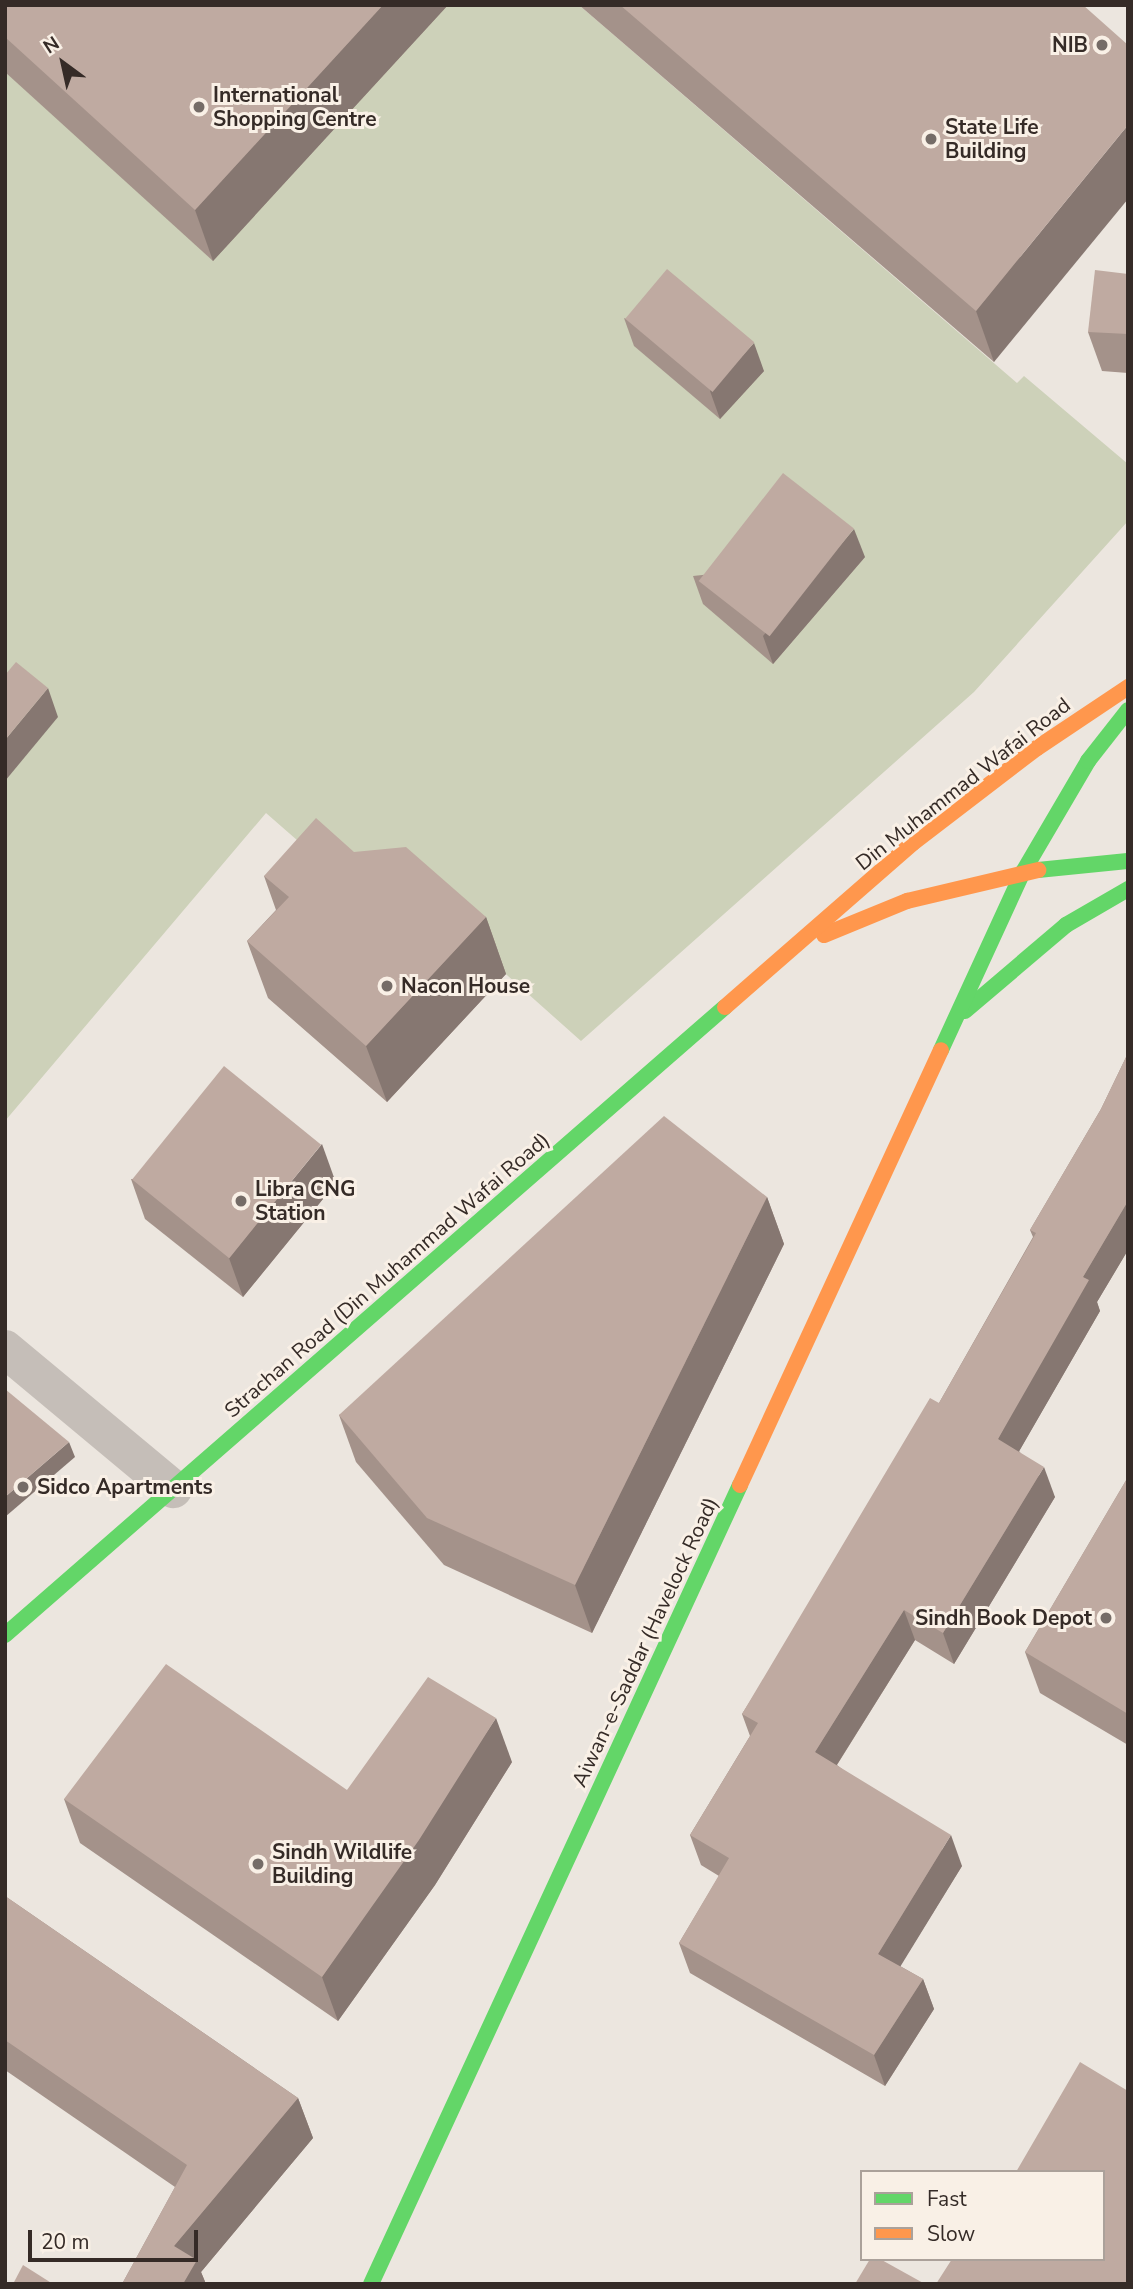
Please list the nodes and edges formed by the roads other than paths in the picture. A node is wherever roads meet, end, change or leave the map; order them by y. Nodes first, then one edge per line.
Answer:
1 (1128, 687) edge
2 (1128, 710) edge
3 (1128, 861) edge
4 (1023, 872) junction
5 (1128, 889) edge
6 (796, 946) junction
7 (957, 1018) junction
8 (5, 1349) edge
9 (173, 1489) junction
10 (5, 1635) edge
11 (371, 2284) edge

1 - 6 main road, Din Muhammad Wafai Road
2 - 4 main road, Aiwan-e-Saddar (Havelock Road)
3 - 4 main road
4 - 6 main road
4 - 7 main road, Aiwan-e-Saddar (Havelock Road)
5 - 7 main road
6 - 9 main road, Strachan Road (Din Muhammad Wafai Road)
7 - 11 main road, Aiwan-e-Saddar (Havelock Road)
8 - 9 street
9 - 10 main road, Strachan Road (Din Muhammad Wafai Road)

